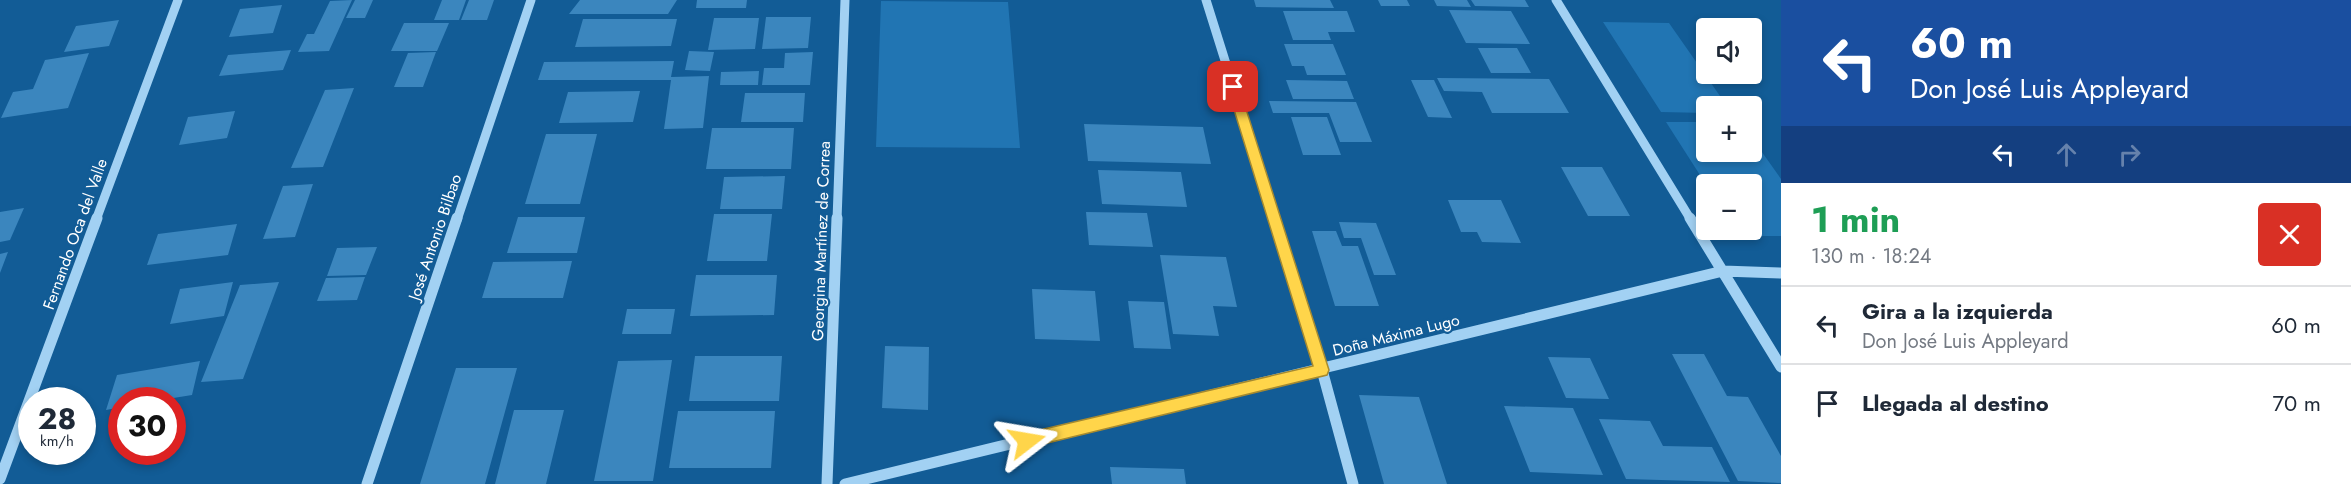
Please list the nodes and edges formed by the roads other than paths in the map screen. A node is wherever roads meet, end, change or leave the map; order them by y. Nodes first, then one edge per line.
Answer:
1 (178, 0) edge
2 (531, 0) edge
3 (845, 0) edge
4 (1206, 0) edge
5 (1556, 0) edge
6 (1723, 271) junction
7 (1781, 273) edge
8 (1781, 367) edge
9 (1322, 370) junction
10 (0, 479) edge
11 (367, 484) edge
12 (826, 484) edge
13 (845, 484) edge
14 (1353, 484) edge

1 - 10 street, Fernando Oca del Valle
2 - 11 street, José Antonio Bilbao
3 - 12 street, Georgina Martínez de Correa
4 - 9 street
5 - 6 street
6 - 7 street, Doña Máxima Lugo
6 - 8 street
6 - 9 street, Doña Máxima Lugo
9 - 13 street, Doña Máxima Lugo
9 - 14 street

